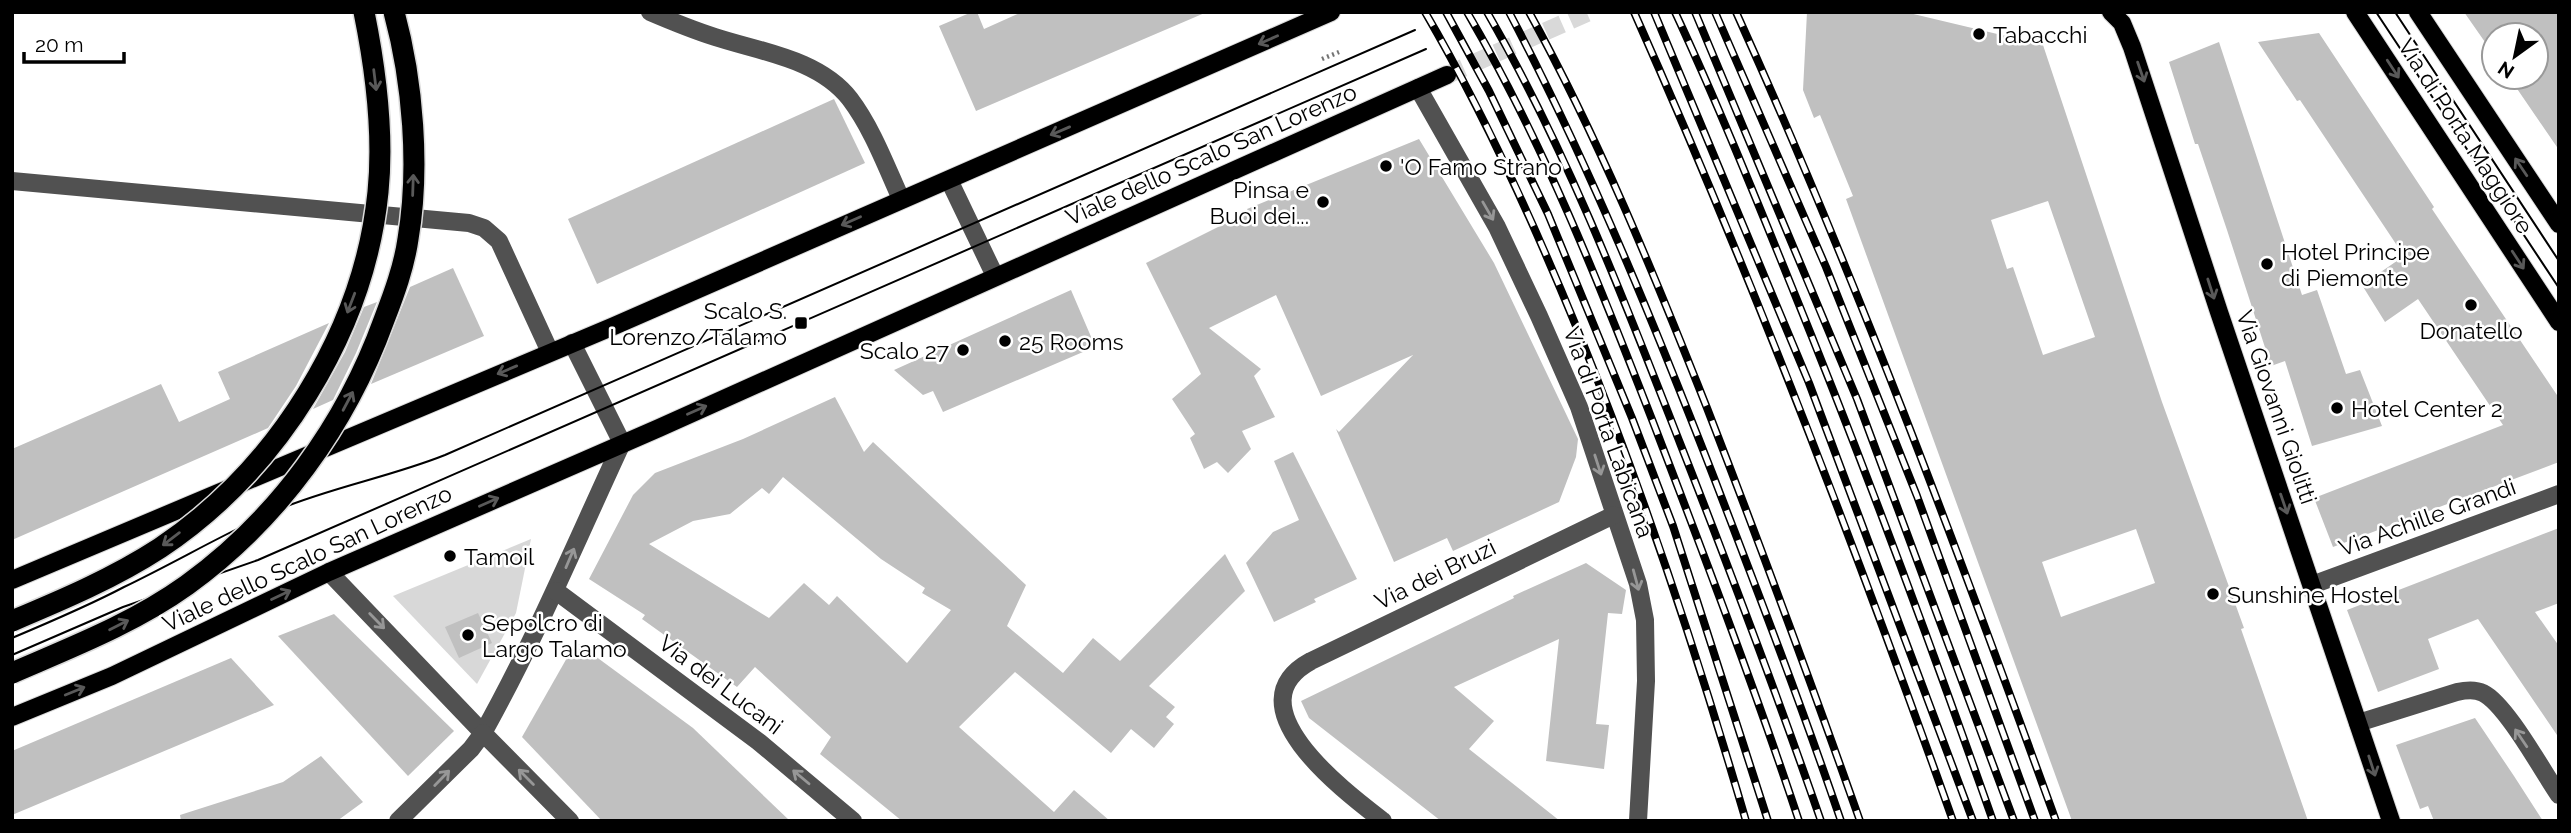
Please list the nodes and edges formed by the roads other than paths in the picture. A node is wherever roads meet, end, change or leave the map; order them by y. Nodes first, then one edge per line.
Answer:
1 (364, 12) edge
2 (394, 12) edge
3 (650, 12) edge
4 (1331, 12) edge
5 (2111, 12) edge
6 (2355, 12) edge
7 (2418, 12) edge
8 (1447, 75) tunnel mouth
9 (1419, 88) junction
10 (949, 180) junction
11 (12, 181) edge
12 (901, 199) junction
13 (2559, 224) edge
14 (995, 276) junction
15 (2559, 322) edge
16 (572, 342) junction
17 (550, 352) junction
18 (622, 443) junction
19 (2559, 495) edge
20 (1614, 515) junction
21 (329, 572) junction
22 (12, 580) edge
23 (2312, 586) junction
24 (556, 591) junction
25 (12, 621) edge
26 (12, 673) edge
27 (12, 717) edge
28 (2358, 723) junction
29 (483, 733) junction
30 (2559, 795) edge
31 (398, 821) edge
32 (570, 821) edge
33 (853, 821) edge
34 (1382, 821) edge
35 (1638, 821) edge
36 (2391, 821) edge

1 -> 25 highway, bridge
26 -> 2 highway, bridge
3 - 12 street
4 -> 10 main road
5 -> 23 main road, Via Giovanni Giolitti
6 -> 15 main road, Via di Porta Maggiore
13 -> 7 main road, Via di Porta Maggiore
8 - 9 main road, Viale dello Scalo San Lorenzo
9 - 14 main road, Viale dello Scalo San Lorenzo
9 -> 20 street, Via di Porta Labicana
10 - 12 main road
10 - 14 street
11 - 17 street
12 -> 16 main road
18 -> 14 main road, Viale dello Scalo San Lorenzo
16 - 17 main road
16 - 18 street
17 -> 22 main road
21 -> 18 main road, Viale dello Scalo San Lorenzo
24 -> 18 street
19 - 23 street, Via Achille Grandi
20 - 34 street, Via dei Bruzi
20 -> 35 street, Via di Porta Labicana
27 -> 21 main road, Viale dello Scalo San Lorenzo
21 -> 29 street
23 - 28 main road, Via Giovanni Giolitti
24 - 29 street
33 -> 24 street, Via dei Lucani
30 -> 28 street
28 -> 36 main road, Via Giovanni Giolitti
31 -> 29 street
32 -> 29 street

